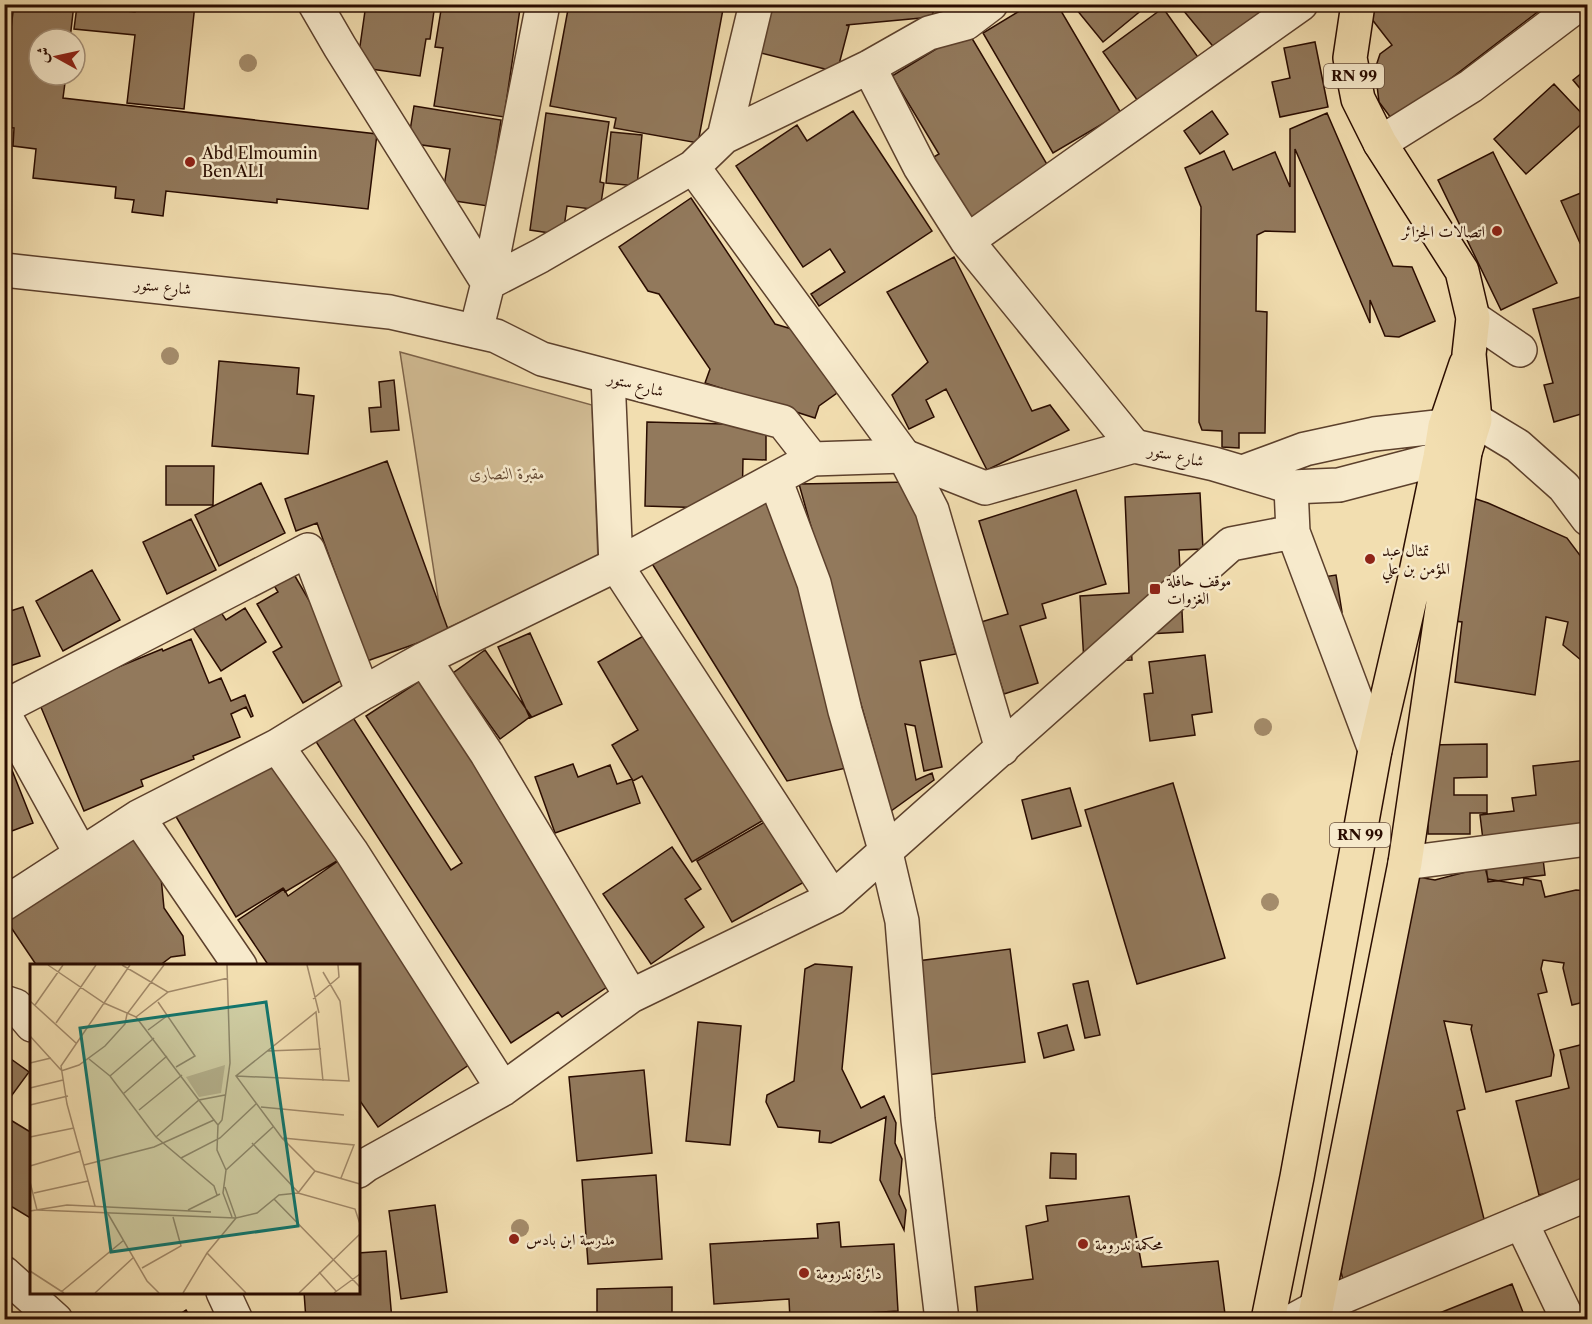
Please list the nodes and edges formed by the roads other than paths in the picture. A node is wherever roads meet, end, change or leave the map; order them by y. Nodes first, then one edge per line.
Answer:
1 (315, 4) edge
2 (345, 4) edge
3 (543, 4) edge
4 (756, 4) edge
5 (1301, 4) edge
6 (1358, 4) edge
7 (1579, 4) edge
8 (976, 11) edge
9 (340, 48) junction
10 (869, 67) junction
11 (724, 136) junction
12 (1380, 143) junction
13 (693, 167) junction
14 (967, 241) junction
15 (4, 270) edge
16 (488, 283) junction
17 (1473, 318) junction
18 (476, 331) junction
19 (1520, 350) dead end
20 (608, 377) junction
21 (1456, 439) junction
22 (1134, 447) junction
23 (904, 456) junction
24 (812, 459) junction
25 (1243, 472) junction
26 (775, 479) junction
27 (1292, 488) junction
28 (1587, 519) edge
29 (1293, 532) junction
30 (616, 565) junction
31 (424, 658) junction
32 (363, 693) junction
33 (4, 706) edge
34 (4, 714) edge
35 (277, 746) junction
36 (1002, 749) junction
37 (1375, 750) junction
38 (138, 817) junction
39 (1587, 839) edge
40 (886, 853) junction
41 (81, 854) junction
42 (1405, 864) junction
43 (833, 898) junction
44 (4, 904) edge
45 (239, 964) edge
46 (631, 996) junction
47 (4, 1002) edge
48 (30, 1023) edge
49 (502, 1089) junction
50 (361, 1163) edge
51 (1587, 1194) edge
52 (1521, 1222) junction
53 (4, 1273) edge
54 (224, 1294) edge
55 (1308, 1316) edge
56 (56, 1320) edge
57 (236, 1320) edge
58 (942, 1320) edge
59 (1268, 1320) edge
60 (1568, 1320) edge

1 - 9 street
2 - 9 street
3 - 16 street
4 - 11 street
5 - 14 street
6 - 12 main road, RN 99
7 - 12 street
8 - 10 street
9 - 16 street
10 - 11 street
10 - 14 street
11 - 13 street
12 - 17 main road, RN 99
13 - 16 street
13 - 23 street
14 - 22 street
15 - 18 street, شارع ستور
16 - 18 street
17 - 19 street
17 - 21 main road, RN 99
18 - 20 street, شارع ستور
20 - 24 street, شارع ستور
20 - 30 street
21 - 25 street
21 - 27 street, شارع ستور
21 - 28 street
21 - 37 main road, RN 99
21 - 42 main road, RN 99
22 - 23 street, شارع ستور
22 - 25 street, شارع ستور
23 - 24 street, شارع ستور
23 - 36 street
24 - 26 street
25 - 27 street, شارع ستور
26 - 30 street
26 - 40 street
27 - 29 street
29 - 36 street
29 - 37 street
30 - 31 street
30 - 43 street
31 - 32 street
31 - 46 street
32 - 33 street
32 - 35 street
34 - 41 street
35 - 38 street
35 - 49 street
36 - 40 street
37 - 59 main road, RN 99
38 - 41 street
38 - 45 street
39 - 42 street
40 - 43 street
40 - 58 street
41 - 44 street
42 - 55 main road, RN 99
43 - 46 street
46 - 49 street
47 - 48 street
49 - 50 street
51 - 52 street
52 - 55 street
52 - 60 street
53 - 56 street
54 - 57 street

